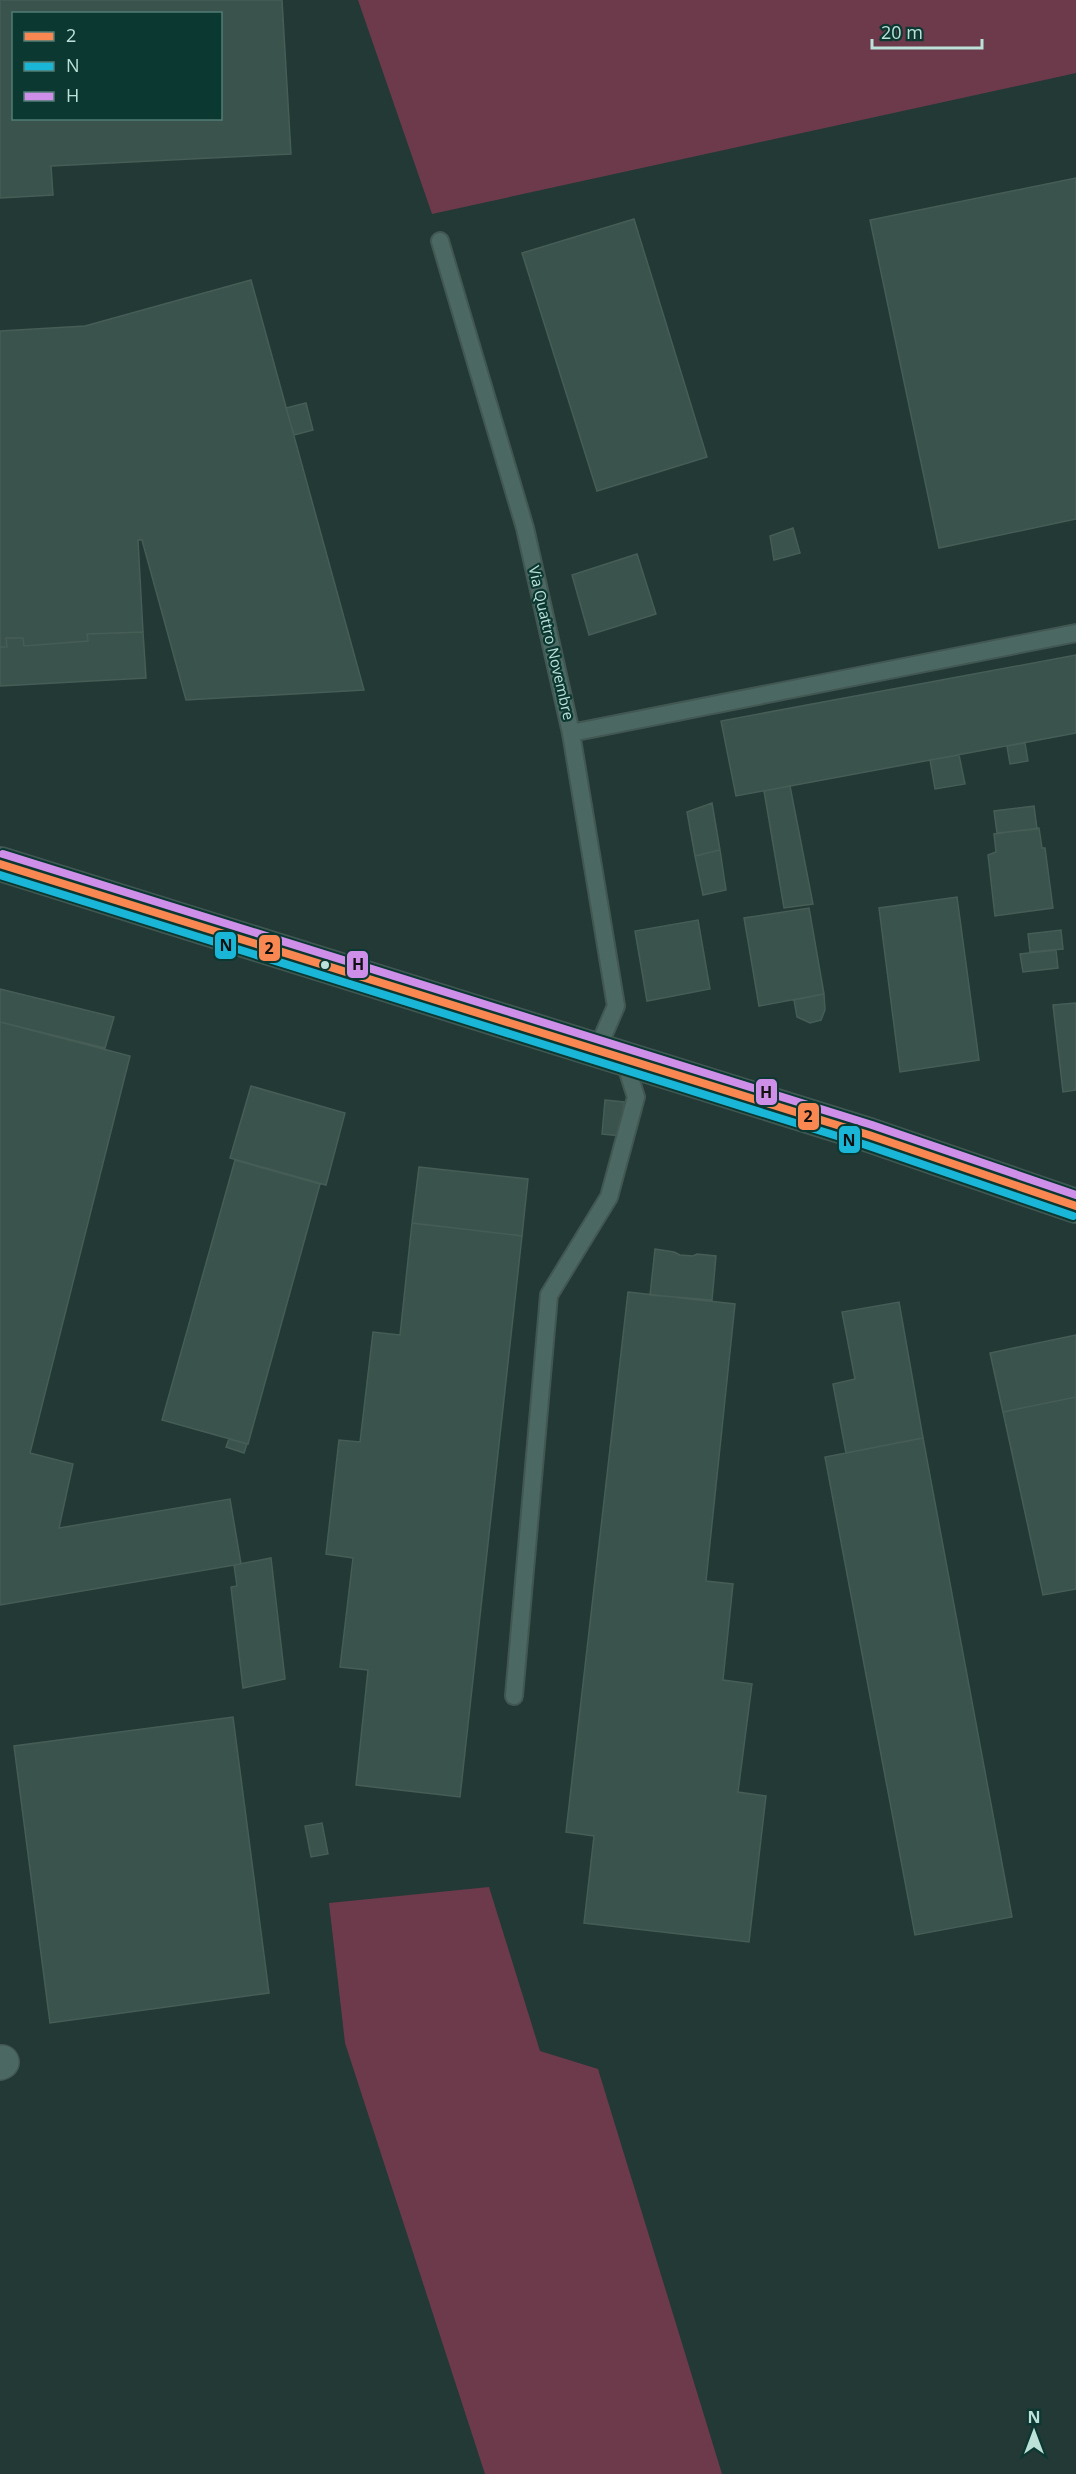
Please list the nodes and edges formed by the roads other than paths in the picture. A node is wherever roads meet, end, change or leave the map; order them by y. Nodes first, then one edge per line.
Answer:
1 (440, 241) dead end
2 (1076, 633) edge
3 (571, 733) junction
4 (0, 864) edge
5 (610, 1054) junction
6 (1076, 1206) edge
7 (514, 1696) dead end

1 - 3 lane, Via Quattro Novembre
2 - 3 lane
3 - 5 lane, Via Quattro Novembre
4 - 5 street
5 - 6 street
5 - 7 lane

